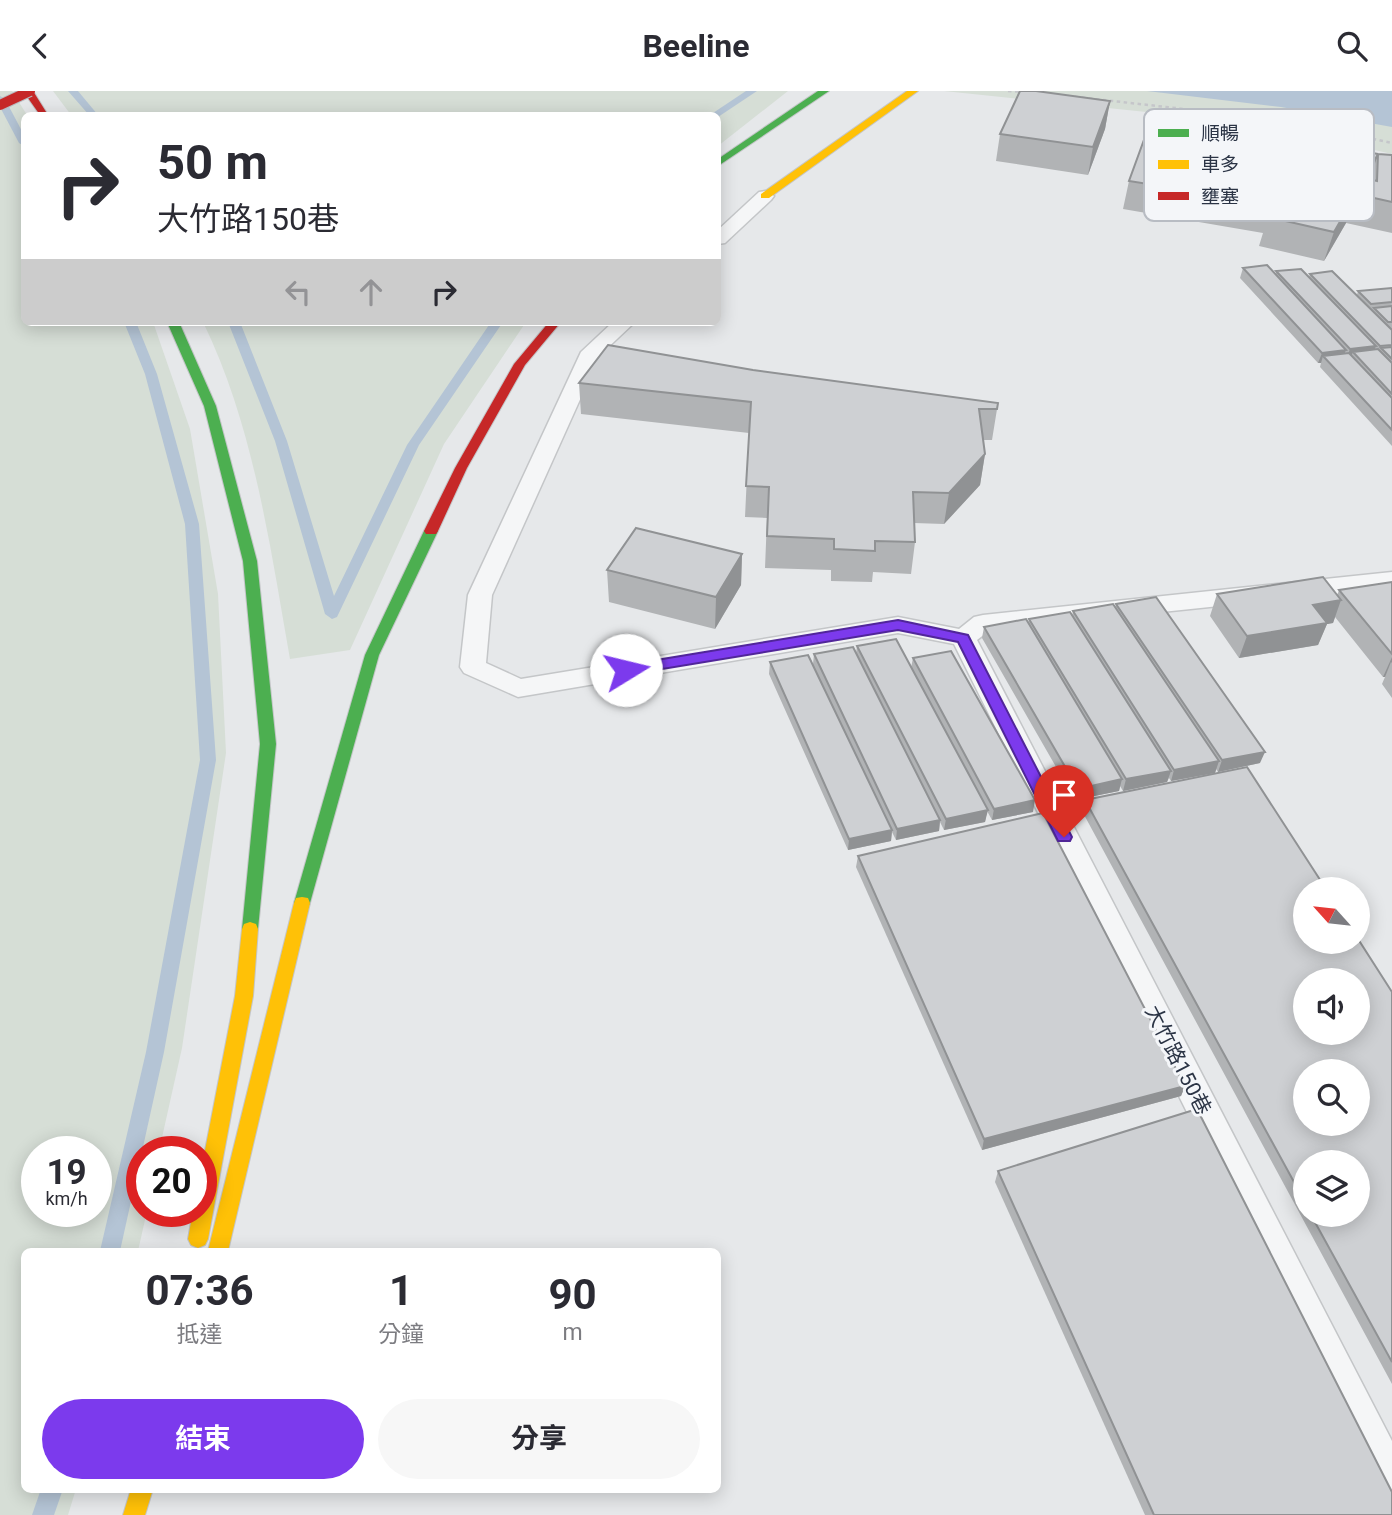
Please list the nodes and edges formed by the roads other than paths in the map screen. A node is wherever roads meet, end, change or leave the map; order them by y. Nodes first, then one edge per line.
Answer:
1 (29, 91) edge
2 (824, 91) edge
3 (914, 91) edge
4 (0, 105) edge
5 (42, 112) edge
6 (721, 161) edge
7 (765, 196) joint
8 (721, 236) edge
9 (175, 326) edge
10 (552, 326) edge
11 (621, 326) edge
12 (1392, 580) edge
13 (963, 638) junction
14 (196, 1248) edge
15 (219, 1248) edge
16 (1392, 1482) edge
17 (141, 1493) edge
18 (134, 1515) edge

1 - 4 main road, bridge
1 - 5 main road
2 - 6 main road
3 - 7 main road
7 - 8 lane
9 - 14 main road
10 - 15 main road
11 - 13 lane
12 - 13 lane
13 - 16 lane, 大竹路150巷
17 - 18 main road

